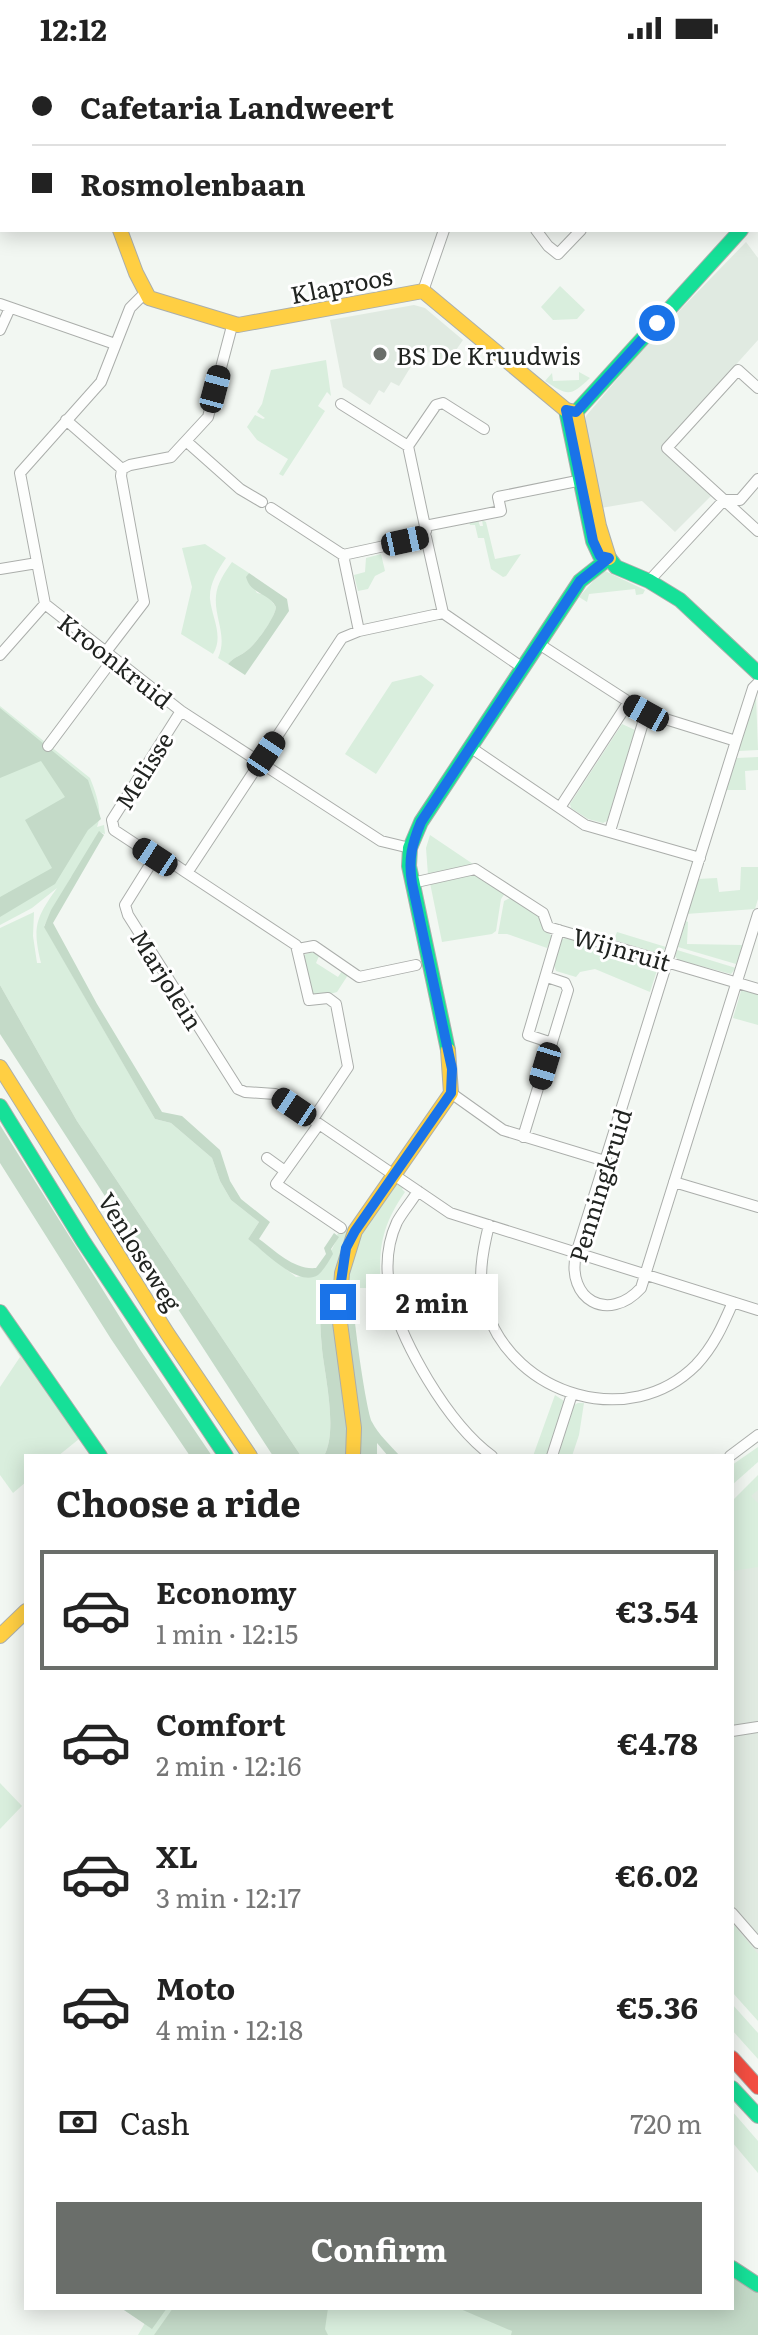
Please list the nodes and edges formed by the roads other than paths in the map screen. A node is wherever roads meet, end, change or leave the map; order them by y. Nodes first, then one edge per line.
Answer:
1 (121, 232) edge
2 (443, 232) edge
3 (538, 232) edge
4 (579, 232) edge
5 (739, 232) edge
6 (423, 291) junction
7 (145, 293) junction
8 (5, 306) edge
9 (232, 326) junction
10 (0, 330) edge
11 (115, 344) junction
12 (758, 388) edge
13 (341, 404) dead end
14 (571, 411) junction
15 (66, 420) junction
16 (484, 429) dead end
17 (186, 441) junction
18 (408, 446) junction
19 (122, 469) junction
20 (585, 479) junction
21 (758, 479) edge
22 (724, 500) junction
23 (758, 531) edge
24 (426, 532) junction
25 (343, 555) junction
26 (609, 558) junction
27 (37, 563) junction
28 (0, 569) edge
29 (649, 581) junction
30 (45, 604) junction
31 (443, 613) junction
32 (359, 631) junction
33 (539, 644) junction
34 (0, 655) edge
35 (109, 656) junction
36 (523, 668) junction
37 (758, 672) edge
38 (758, 683) edge
39 (628, 703) junction
40 (181, 711) junction
41 (646, 713) junction
42 (736, 741) junction
43 (48, 746) dead end
44 (470, 747) junction
45 (260, 762) junction
46 (561, 806) junction
47 (610, 831) junction
48 (410, 848) junction
49 (155, 857) junction
50 (700, 858) junction
51 (187, 873) junction
52 (412, 883) junction
53 (758, 914) edge
54 (559, 930) junction
55 (298, 949) junction
56 (668, 961) junction
57 (416, 965) dead end
58 (547, 977) junction
59 (737, 982) junction
60 (758, 989) edge
61 (552, 1043) junction
62 (0, 1067) edge
63 (451, 1093) junction
64 (0, 1106) edge
65 (316, 1122) junction
66 (523, 1137) junction
67 (267, 1158) dead end
68 (605, 1161) junction
69 (285, 1171) junction
70 (394, 1174) junction
71 (674, 1182) junction
72 (418, 1191) junction
73 (758, 1207) edge
74 (489, 1225) junction
75 (341, 1228) dead end
76 (576, 1254) junction
77 (646, 1274) junction
78 (733, 1302) junction
79 (758, 1310) edge
80 (0, 1312) edge
81 (572, 1394) junction
82 (758, 1435) edge
83 (99, 1454) edge
84 (225, 1454) edge
85 (249, 1454) edge
86 (353, 1454) edge
87 (489, 1454) edge
88 (553, 1454) edge
89 (733, 1454) edge
90 (24, 1613) edge
91 (0, 1636) edge
92 (758, 1727) edge
93 (734, 1731) edge
94 (734, 1915) edge
95 (758, 1943) edge
96 (734, 2060) edge
97 (758, 2087) edge
98 (734, 2090) edge
99 (758, 2116) edge
100 (734, 2269) edge
101 (758, 2285) edge

1 - 7 main road
2 - 6 street
3 - 4 street
5 - 14 main road
6 - 9 main road, Klaproos
6 - 14 main road, Klaproos
7 - 9 main road, Klaproos
7 - 11 street, Kroonkruid
8 - 10 street
8 - 11 street
9 - 17 street
11 - 15 street, Kroonkruid
12 - 22 street
13 - 18 street
14 - 20 main road
15 - 19 street
15 - 27 street, Kroonkruid
16 - 18 street
17 - 19 street
17 - 25 street
18 - 24 street
19 - 35 street
20 - 24 street
20 - 26 main road
21 - 22 street
22 - 23 street
22 - 29 street
24 - 25 street
24 - 31 street
25 - 32 street
26 - 29 main road
26 - 33 main road
27 - 28 street
27 - 30 street, Kroonkruid
29 - 37 main road
30 - 34 street
30 - 35 street, Kroonkruid
31 - 32 street
31 - 36 street
32 - 45 street
33 - 36 main road
33 - 39 street
35 - 40 street, Kroonkruid
35 - 43 street
36 - 44 main road
38 - 42 street, Penningkruid
39 - 41 street
39 - 46 street
40 - 45 street, Kroonkruid
40 - 49 street, Melisse
41 - 42 street
41 - 47 street
42 - 50 street, Penningkruid
44 - 46 street
44 - 48 main road
45 - 48 street, Kroonkruid
45 - 51 street
46 - 47 street
47 - 50 street
48 - 52 main road
49 - 51 street
49 - 65 street, Marjolein
50 - 56 street, Penningkruid
51 - 55 street
52 - 54 street, Wijnruit
52 - 63 main road
53 - 59 street, Penningkruid
54 - 56 street, Wijnruit
54 - 58 street
55 - 57 street
55 - 65 street
56 - 59 street, Wijnruit
56 - 68 street, Penningkruid
58 - 61 street
58 - 61 street
59 - 60 street, Wijnruit
59 - 71 street, Penningkruid
61 - 66 street
62 - 85 main road, Venloseweg
63 - 66 street
63 - 70 main road
64 - 84 main road, Venloseweg
65 - 69 street
65 - 70 street, Marjolein
66 - 68 street
67 - 69 street
68 - 76 street, Penningkruid
69 - 75 street
70 - 72 street, Marjolein
70 - 86 main road
71 - 73 street
71 - 77 street, Penningkruid
72 - 74 street, Marjolein
72 - 87 street
74 - 76 street, Marjolein
74 - 81 street
76 - 77 street, Marjolein
76 - 77 street, Penningkruid
77 - 78 street, Marjolein
78 - 79 street, Marjolein
78 - 81 street
80 - 83 main road
81 - 88 street
82 - 89 street
90 - 91 main road
92 - 93 street
94 - 95 street
96 - 97 main road
98 - 99 main road
100 - 101 main road

